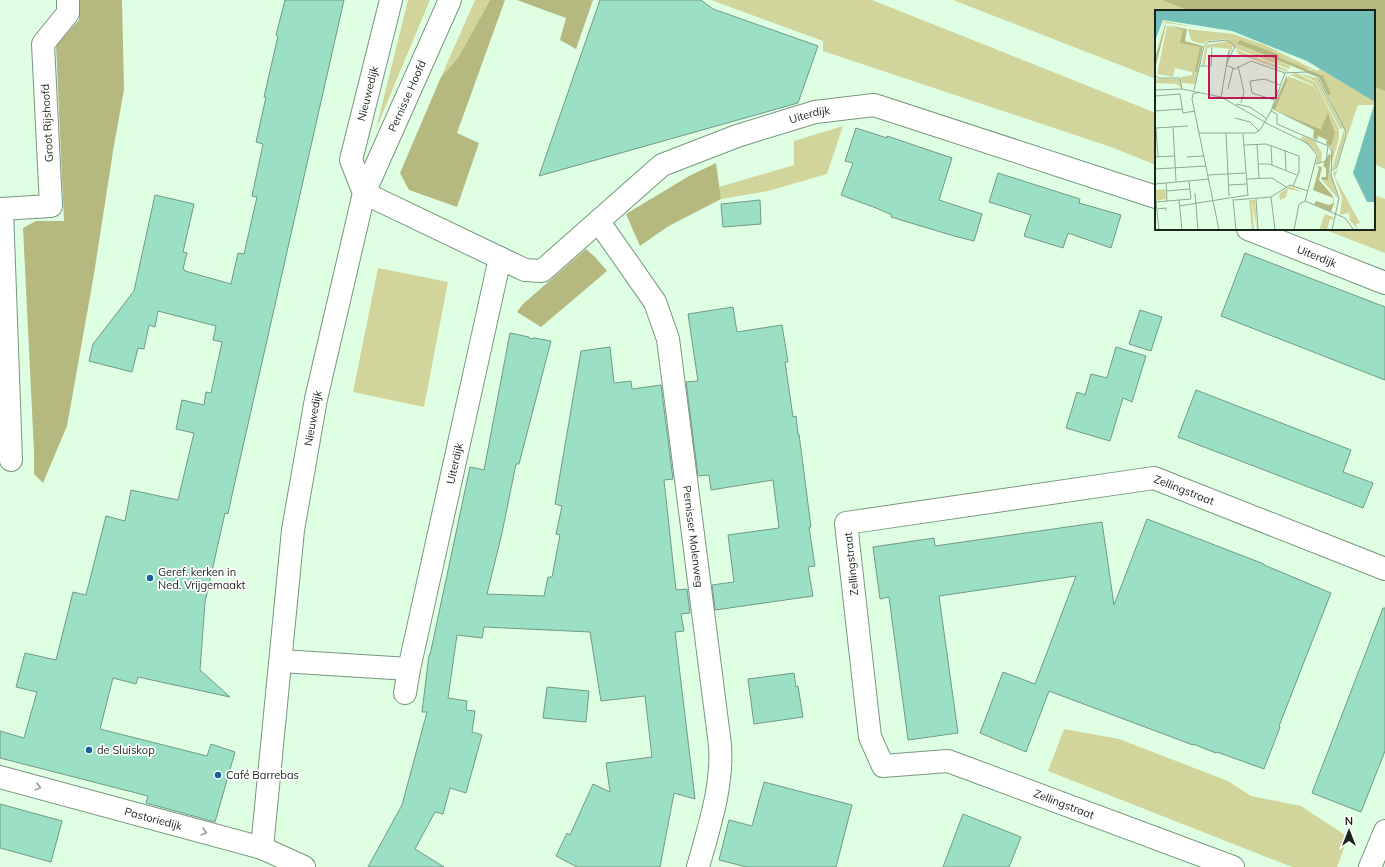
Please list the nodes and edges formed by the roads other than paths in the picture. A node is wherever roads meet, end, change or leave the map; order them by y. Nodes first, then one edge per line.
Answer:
1 (68, 0) edge
2 (391, 0) edge
3 (450, 0) edge
4 (364, 193) junction
5 (1155, 197) edge
6 (1, 209) edge
7 (599, 222) junction
8 (1250, 230) edge
9 (500, 258) junction
10 (1385, 284) edge
11 (11, 460) dead end
12 (1385, 569) edge
13 (280, 661) junction
14 (409, 669) junction
15 (405, 693) dead end
16 (0, 777) edge
17 (1385, 831) edge
18 (262, 848) junction
19 (304, 867) edge
20 (698, 867) edge
21 (1233, 867) edge
22 (1370, 867) edge

1 - 6 street, Groot Rijshoofd
2 - 4 street, Nieuwedijk
3 - 4 street, Pernisse Hoofd
4 - 9 street, Uiterdijk
4 - 13 street, Nieuwedijk
5 - 7 street, Uiterdijk
6 - 11 street, Groot Rijshoofd
7 - 9 street, Uiterdijk
7 - 20 street, Pernisser Molenweg
8 - 10 street, Uiterdijk
9 - 14 street, Uiterdijk
12 - 21 street, Zellingstraat
13 - 14 street
13 - 18 street, Nieuwedijk
14 - 15 street, Uiterdijk
16 -> 18 street, Pastoriedijk
17 - 22 street
18 - 19 street, Pastoriedijk

